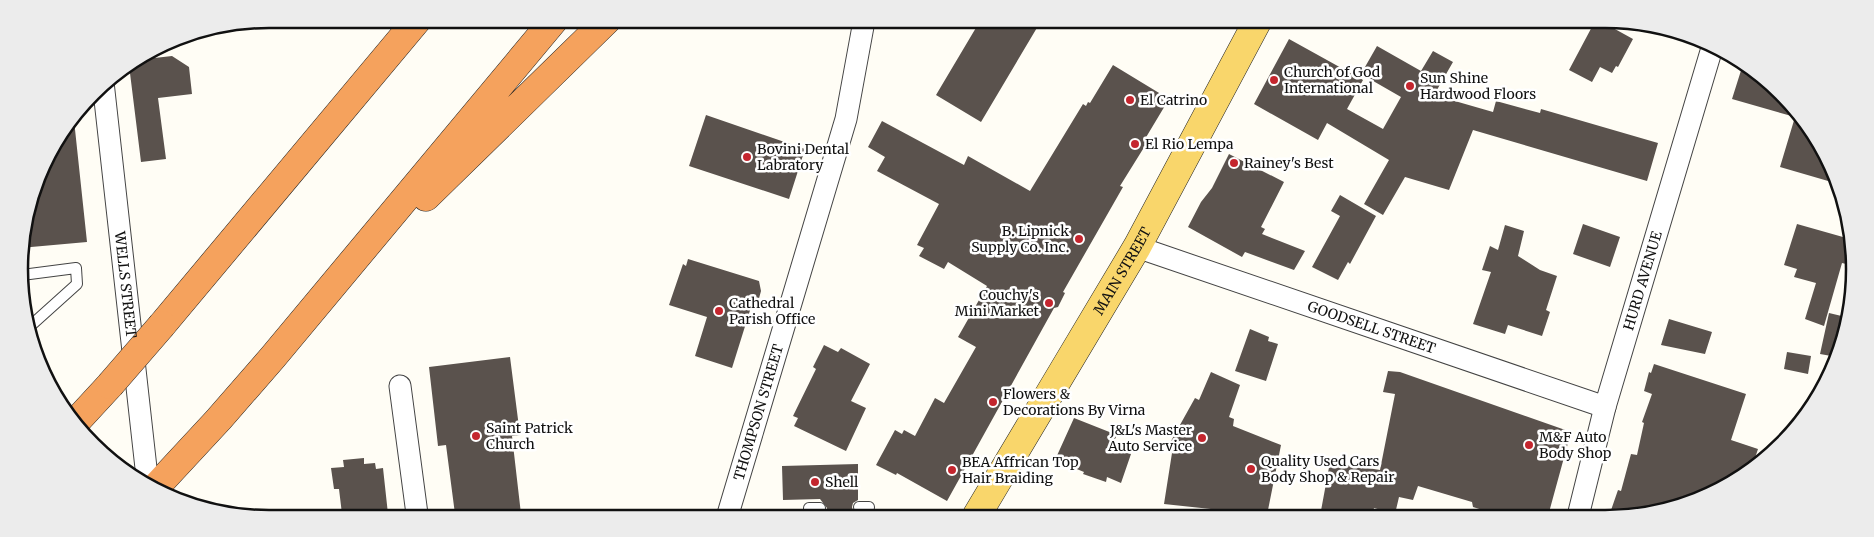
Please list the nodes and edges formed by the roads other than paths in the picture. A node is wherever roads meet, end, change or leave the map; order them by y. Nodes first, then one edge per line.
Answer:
1 (410, 28) edge
2 (547, 28) edge
3 (599, 28) edge
4 (863, 28) edge
5 (1254, 28) edge
6 (1711, 52) edge
7 (104, 92) edge
8 (1137, 247) junction
9 (28, 274) edge
10 (326, 293) junction
11 (34, 323) edge
12 (400, 386) dead end
13 (1605, 407) junction
14 (80, 418) edge
15 (147, 476) edge
16 (159, 484) edge
17 (858, 507) dead end
18 (820, 508) dead end
19 (416, 510) edge
20 (729, 510) edge
21 (809, 510) edge
22 (868, 510) edge
23 (980, 510) edge
24 (1579, 510) edge

1 - 14 highway, bridge
2 - 10 highway
3 - 10 highway
4 - 20 street, THOMPSON STREET
5 - 8 main road, MAIN STREET
6 - 13 street, HURD AVENUE
7 - 15 street, WELLS STREET
8 - 13 street, GOODSELL STREET
8 - 23 main road, MAIN STREET
9 - 11 lane
10 - 16 highway
12 - 19 street
13 - 24 street, HURD AVENUE
17 - 22 lane
18 - 21 lane

